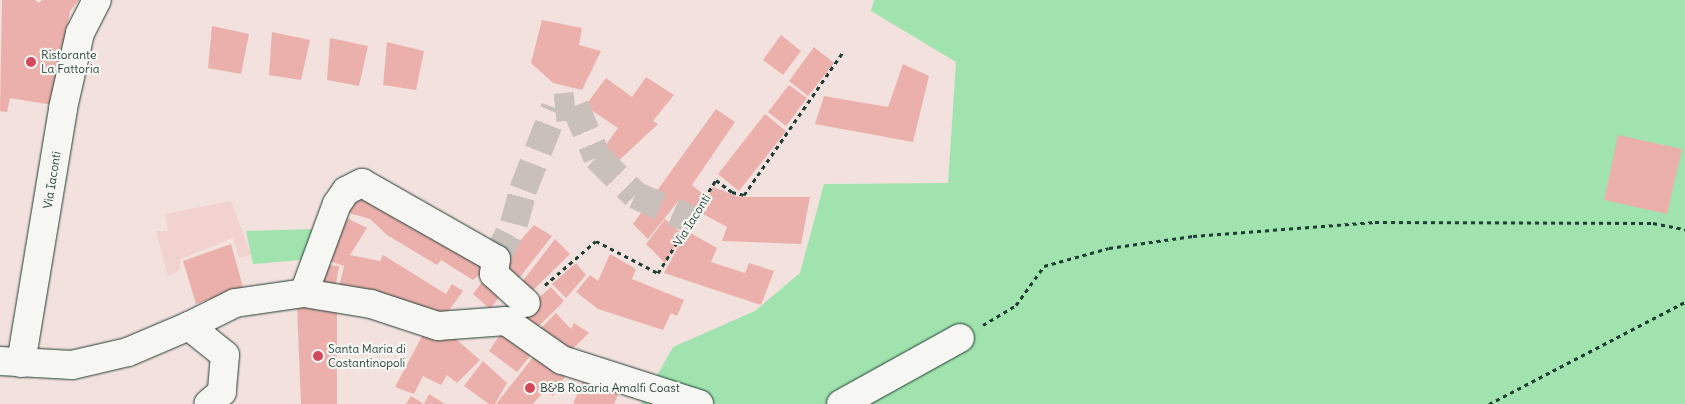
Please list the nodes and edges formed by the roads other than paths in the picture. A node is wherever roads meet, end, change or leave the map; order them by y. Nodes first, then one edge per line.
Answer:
1 (97, 0) edge
2 (304, 293) junction
3 (526, 302) road end
4 (189, 326) junction
5 (960, 338) road end
6 (11, 362) edge
7 (208, 404) edge
8 (699, 404) edge
9 (841, 404) edge

1 - 6 street, Via Iaconti
2 - 3 street
2 - 4 street, Via Iaconti
2 - 8 street, Via Iaconti
4 - 6 street, Via Iaconti
4 - 7 street
5 - 9 street

